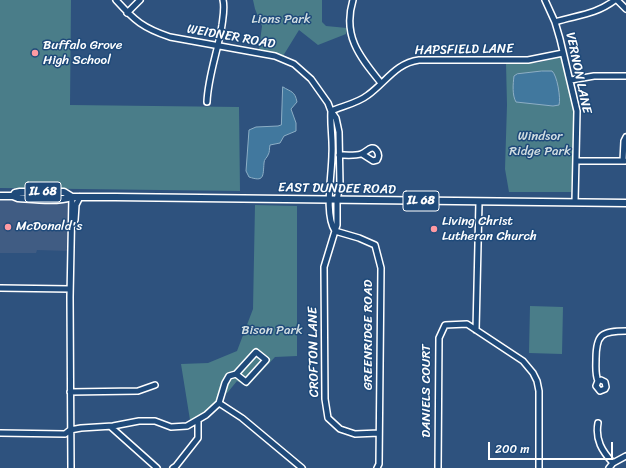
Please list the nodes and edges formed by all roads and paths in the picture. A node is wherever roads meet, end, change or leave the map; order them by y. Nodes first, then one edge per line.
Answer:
1 (116, 0) edge
2 (140, 0) edge
3 (223, 0) edge
4 (353, 0) edge
5 (545, 0) edge
6 (616, 0) edge
7 (626, 9) edge
8 (128, 13) junction
9 (555, 22) junction
10 (219, 45) junction
11 (563, 53) junction
12 (626, 76) edge
13 (571, 80) junction
14 (381, 83) junction
15 (207, 102) dead end
16 (331, 111) junction
17 (626, 137) edge
18 (332, 154) junction
19 (362, 154) dead end
20 (340, 155) junction
21 (576, 161) junction
22 (624, 161) edge
23 (0, 196) edge
24 (72, 197) junction
25 (80, 197) junction
26 (330, 200) junction
27 (337, 200) junction
28 (478, 202) junction
29 (575, 202) junction
30 (626, 203) edge
31 (72, 222) junction
32 (335, 231) junction
33 (0, 288) edge
34 (70, 289) junction
35 (476, 330) junction
36 (626, 331) edge
37 (236, 374) junction
38 (598, 381) dead end
39 (154, 385) dead end
40 (70, 392) junction
41 (219, 403) junction
42 (198, 420) junction
43 (598, 423) dead end
44 (111, 427) junction
45 (70, 430) junction
46 (0, 433) edge
47 (379, 433) junction
48 (626, 456) edge
49 (613, 463) junction
50 (71, 468) edge
51 (157, 468) edge
52 (173, 468) edge
53 (302, 468) edge
54 (377, 468) edge
55 (438, 468) edge
56 (539, 468) edge
57 (608, 468) edge

1 - 8 street, WEIDNER ROAD
2 - 8 street
3 - 10 street
4 - 14 street
5 - 9 street, VERNON LANE
6 - 7 street
6 - 9 street
8 - 10 street, WEIDNER ROAD
9 - 11 street, VERNON LANE
10 - 15 street
10 - 16 street, WEIDNER ROAD
11 - 13 street, VERNON LANE
11 - 14 street, HAPSFIELD LANE
12 - 13 street
13 - 21 street, VERNON LANE
14 - 16 street, HAPSFIELD LANE
16 - 18 street, WEIDNER ROAD
16 - 20 street, WEIDNER ROAD
17 - 22 street
18 - 20 street
18 - 26 street, WEIDNER ROAD
19 - 20 street
20 - 27 street, WEIDNER ROAD
21 - 22 street
21 - 29 street, VERNON LANE
23 - 24 main road, EAST DUNDEE ROAD / IL 68
24 - 25 main road, EAST DUNDEE ROAD / IL 68
24 - 31 street
25 - 26 main road, EAST DUNDEE ROAD / IL 68
25 - 31 street
26 - 27 main road, EAST DUNDEE ROAD / IL 68
26 - 32 street
27 - 28 main road, EAST DUNDEE ROAD / IL 68
27 - 32 street, CROFTON LANE
28 - 29 main road, EAST DUNDEE ROAD / IL 68
28 - 35 street
29 - 30 main road, EAST DUNDEE ROAD / IL 68
31 - 34 street
32 - 47 street, GREENRIDGE ROAD
32 - 47 street, CROFTON LANE
33 - 34 street
34 - 40 street
35 - 55 street, DANIELS COURT
35 - 56 street
36 - 38 street
37 - 37 street
37 - 41 street
39 - 40 street
40 - 45 street
41 - 42 street
41 - 53 street
42 - 44 street
42 - 52 street
43 - 49 street
44 - 45 street
44 - 51 street
45 - 46 street
45 - 50 street
47 - 54 street, GREENRIDGE ROAD
48 - 49 street
49 - 57 street

